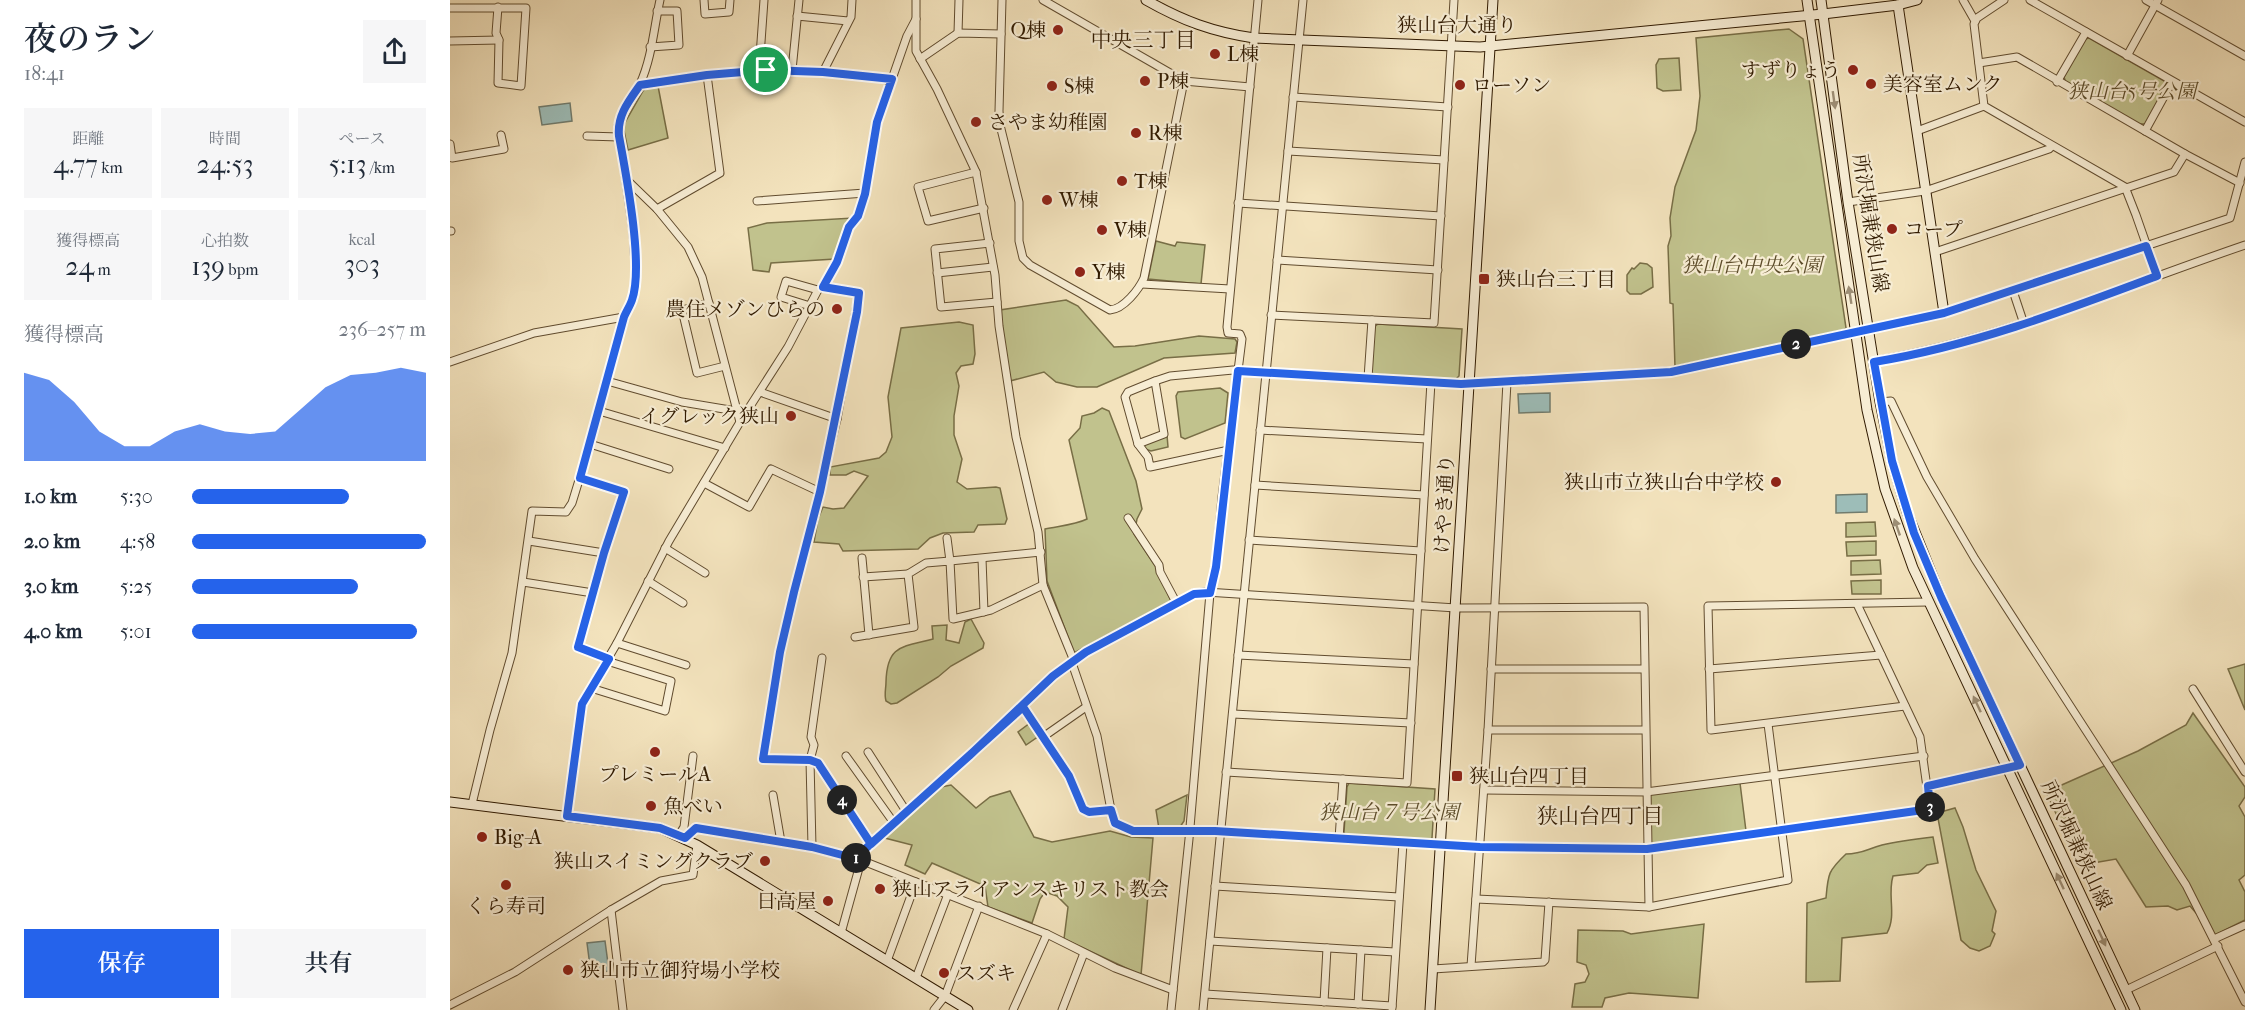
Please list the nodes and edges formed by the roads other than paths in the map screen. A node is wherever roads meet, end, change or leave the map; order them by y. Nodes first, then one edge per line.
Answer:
1 (660, 0) edge
2 (704, 0) edge
3 (730, 0) edge
4 (764, 0) edge
5 (799, 0) edge
6 (852, 0) edge
7 (916, 0) edge
8 (959, 0) edge
9 (1002, 0) edge
10 (1043, 0) edge
11 (1146, 0) edge
12 (1257, 0) edge
13 (1303, 0) edge
14 (1454, 0) edge
15 (1493, 0) edge
16 (1807, 0) edge
17 (1821, 0) edge
18 (1917, 0) edge
19 (1963, 0) edge
20 (2004, 0) edge
21 (2030, 0) edge
22 (2146, 0) edge
23 (2157, 3) edge
24 (1898, 4) junction
25 (498, 7) junction
26 (450, 8) edge
27 (657, 11) junction
28 (1823, 14) junction
29 (797, 16) junction
30 (1809, 16) junction
31 (916, 18) junction
32 (848, 21) junction
33 (1975, 21) junction
34 (2086, 32) junction
35 (958, 33) junction
36 (1001, 34) junction
37 (1254, 38) junction
38 (499, 40) junction
39 (1298, 40) junction
40 (450, 41) edge
41 (1452, 46) junction
42 (1491, 46) junction
43 (650, 47) junction
44 (2127, 56) junction
45 (2245, 56) edge
46 (920, 59) junction
47 (1979, 63) junction
48 (759, 70) junction
49 (792, 70) junction
50 (823, 72) junction
51 (707, 75) junction
52 (892, 79) junction
53 (1184, 81) junction
54 (2057, 82) junction
55 (2172, 82) junction
56 (640, 85) junction
57 (1250, 87) junction
58 (1293, 97) junction
59 (1984, 106) junction
60 (1448, 107) junction
61 (2245, 122) edge
62 (1917, 131) junction
63 (2145, 131) junction
64 (501, 135) dead end
65 (587, 136) dead end
66 (619, 136) junction
67 (450, 144) edge
68 (2052, 146) junction
69 (1287, 151) junction
70 (2185, 154) junction
71 (1444, 160) junction
72 (2245, 162) edge
73 (976, 172) junction
74 (627, 180) junction
75 (2240, 183) junction
76 (2125, 188) junction
77 (1925, 191) junction
78 (865, 194) junction
79 (757, 201) dead end
80 (1848, 202) junction
81 (1238, 203) junction
82 (1282, 206) junction
83 (984, 208) junction
84 (657, 209) junction
85 (1441, 216) junction
86 (990, 243) junction
87 (2245, 245) edge
88 (2146, 246) junction
89 (1935, 252) junction
90 (1277, 260) junction
91 (993, 267) junction
92 (1438, 270) junction
93 (937, 273) junction
94 (2157, 276) junction
95 (1142, 284) junction
96 (821, 288) junction
97 (1230, 289) junction
98 (2013, 291) junction
99 (997, 302) junction
100 (709, 303) junction
101 (810, 306) junction
102 (1944, 313) junction
103 (1271, 315) junction
104 (624, 317) junction
105 (1372, 320) junction
106 (2025, 324) junction
107 (1869, 328) junction
108 (1855, 332) junction
109 (450, 362) edge
110 (1874, 362) junction
111 (725, 366) junction
112 (1238, 371) junction
113 (1266, 372) junction
114 (1368, 378) junction
115 (607, 381) junction
116 (1155, 381) junction
117 (1507, 381) junction
118 (1431, 382) junction
119 (1470, 384) junction
120 (760, 392) junction
121 (1880, 402) junction
122 (599, 411) junction
123 (736, 411) junction
124 (837, 419) junction
125 (740, 422) junction
126 (1260, 430) junction
127 (1427, 439) junction
128 (590, 444) junction
129 (1138, 444) junction
130 (725, 448) junction
131 (1229, 450) junction
132 (669, 469) dead end
133 (580, 478) junction
134 (704, 483) junction
135 (1255, 485) junction
136 (820, 492) junction
137 (1424, 495) junction
138 (1128, 518) dead end
139 (947, 538) dead end
140 (1249, 540) junction
141 (529, 541) junction
142 (665, 548) junction
143 (1421, 551) junction
144 (1041, 552) junction
145 (604, 553) junction
146 (862, 558) dead end
147 (982, 559) junction
148 (950, 561) junction
149 (705, 573) dead end
150 (908, 574) junction
151 (863, 577) junction
152 (648, 581) junction
153 (523, 582) junction
154 (1043, 585) junction
155 (593, 593) junction
156 (1210, 593) junction
157 (1244, 596) junction
158 (1928, 602) junction
159 (683, 603) dead end
160 (1176, 603) junction
161 (1857, 604) junction
162 (1418, 606) junction
163 (1456, 608) junction
164 (1495, 608) junction
165 (984, 612) junction
166 (869, 635) junction
167 (855, 637) dead end
168 (617, 644) junction
169 (1238, 655) junction
170 (1881, 655) junction
171 (822, 658) dead end
172 (608, 660) junction
173 (1073, 662) junction
174 (686, 664) dead end
175 (1414, 664) junction
176 (1491, 669) junction
177 (1644, 669) junction
178 (1708, 669) junction
179 (591, 688) junction
180 (2193, 689) dead end
181 (1905, 706) junction
182 (1023, 707) junction
183 (1086, 707) junction
184 (1233, 714) junction
185 (1411, 723) junction
186 (1768, 724) junction
187 (1488, 730) junction
188 (1645, 730) junction
189 (1043, 737) junction
190 (868, 752) dead end
191 (693, 756) dead end
192 (846, 756) dead end
193 (1924, 756) junction
194 (810, 760) junction
195 (2020, 765) junction
196 (2007, 768) junction
197 (1226, 772) junction
198 (2245, 772) edge
199 (1774, 774) junction
200 (1343, 779) junction
201 (1928, 786) junction
202 (1484, 790) junction
203 (1646, 792) junction
204 (773, 795) dead end
205 (450, 802) edge
206 (472, 804) junction
207 (1111, 810) junction
208 (906, 811) junction
209 (567, 816) junction
210 (894, 823) junction
211 (1190, 831) junction
212 (1781, 831) junction
213 (1221, 832) junction
214 (682, 837) junction
215 (1340, 839) junction
216 (781, 842) junction
217 (1403, 843) junction
218 (871, 844) junction
219 (1441, 844) junction
220 (698, 845) junction
221 (812, 847) junction
222 (1480, 847) junction
223 (1647, 849) junction
224 (861, 860) junction
225 (915, 882) junction
226 (1215, 886) junction
227 (948, 894) junction
228 (1399, 897) junction
229 (1476, 899) junction
230 (1549, 902) junction
231 (979, 906) junction
232 (1649, 907) junction
233 (611, 910) junction
234 (2245, 926) edge
235 (841, 933) junction
236 (1047, 934) junction
237 (2214, 939) junction
238 (1210, 941) junction
239 (2218, 946) junction
240 (1327, 948) junction
241 (1361, 950) junction
242 (1395, 952) junction
243 (1084, 953) junction
244 (887, 961) junction
245 (1472, 966) junction
246 (1433, 969) junction
247 (916, 978) junction
248 (1173, 990) junction
249 (2126, 990) junction
250 (1204, 994) junction
251 (945, 996) junction
252 (1324, 1002) junction
253 (2245, 1002) edge
254 (1358, 1004) junction
255 (452, 1006) edge
256 (1392, 1008) edge
257 (623, 1010) edge
258 (934, 1010) edge
259 (968, 1010) edge
260 (1013, 1010) edge
261 (1062, 1010) edge
262 (1172, 1010) edge
263 (1203, 1010) edge
264 (1430, 1010) edge
265 (2121, 1010) edge
266 (2135, 1010) edge

1 - 27 street
2 - 3 street
4 - 48 street
5 - 29 street
6 - 32 street
7 - 31 street
8 - 35 street
9 - 36 street
10 - 53 street
11 - 37 street, 狭山台大通り
12 - 37 street
13 - 39 street
14 - 41 street
15 - 42 street, けやき通り
16 - 30 street, 所沢堀兼狭山線
17 - 28 street, 所沢堀兼狭山線
18 - 24 street, 狭山台大通り
19 - 33 street
20 - 33 street
21 - 34 street
22 - 23 street
23 - 44 street
23 - 45 street
24 - 28 street, 狭山台大通り
24 - 62 street
25 - 26 street
25 - 38 street
25 - 38 street
27 - 43 street
27 - 43 street
28 - 30 street, 狭山台大通り
28 -> 80 street, 所沢堀兼狭山線
29 - 32 street
29 - 49 street
30 - 42 street, 狭山台大通り
108 -> 30 street, 所沢堀兼狭山線
31 - 46 street
31 - 52 street
32 - 50 street
33 - 47 street
34 - 44 street
34 - 54 street
35 - 36 street
35 - 46 street
36 - 95 street
37 - 39 street, 狭山台大通り
37 - 57 street
38 - 40 street
39 - 41 street, 狭山台大通り
39 - 58 street
41 - 42 street, 狭山台大通り
41 - 60 street
42 - 119 street, けやき通り
43 - 56 street
44 - 55 street
46 - 73 street
47 - 54 street
47 - 59 street
48 - 49 street
48 - 51 street
49 - 50 street
50 - 52 street
51 - 56 street
51 - 84 street
52 - 78 street
53 - 57 street
53 - 95 street
54 - 63 street
55 - 61 street
55 - 63 street
56 - 66 street
57 - 81 street
58 - 60 street
58 - 69 street
59 - 62 street
59 - 68 street
60 - 71 street
62 - 77 street
63 - 70 street
64 - 67 street
65 - 66 street
66 - 74 street
68 - 76 street
68 - 77 street
69 - 71 street
69 - 82 street
70 - 75 street
70 - 76 street
71 - 85 street
72 - 75 street
73 - 83 street
73 - 83 street
74 - 84 street
74 - 104 street
75 - 88 street
76 - 88 street
76 - 89 street
77 - 80 street
77 - 89 street
78 - 79 street
78 - 96 street
80 - 107 street, 所沢堀兼狭山線
81 - 82 street
81 - 97 street
82 - 85 street
82 - 90 street
83 - 86 street
84 - 100 street
85 - 92 street
86 - 91 street
86 - 93 street
87 - 94 street
88 - 94 street
88 - 98 street
89 - 102 street
90 - 92 street
90 - 103 street
91 - 93 street
91 - 99 street
92 - 105 street
93 - 99 street
94 - 106 street
95 - 97 street
96 - 101 street
96 - 101 street
96 - 124 street
97 - 112 street
98 - 102 street
98 - 106 street
99 - 144 street
100 - 111 street
100 - 111 street
101 - 120 street
102 - 107 street
103 - 105 street
103 - 113 street
104 - 109 street
104 - 115 street
105 - 114 street
106 - 110 street
107 - 108 street
107 - 110 street, 所沢堀兼狭山線
108 - 117 street
158 -> 108 street, 所沢堀兼狭山線
110 - 121 street, 所沢堀兼狭山線
111 - 123 street
112 - 113 street
112 - 116 street
112 - 131 street
113 - 114 street
113 - 126 street
114 - 118 street
115 - 122 street
115 - 123 street
116 - 129 street
116 - 129 street
117 - 119 street
117 - 164 street
118 - 119 street
118 - 127 street
119 - 163 street, けやき通り
120 - 124 street
120 - 125 street
121 - 195 street, 所沢堀兼狭山線
121 - 237 street
122 - 128 street
122 - 130 street
123 - 125 street
124 - 136 street
125 - 130 street
126 - 127 street
126 - 135 street
127 - 137 street
128 - 132 street
128 - 133 street
129 - 131 street
130 - 134 street
131 - 156 street
133 - 141 street
133 - 145 street
134 - 136 street
134 - 142 street
135 - 137 street
135 - 140 street
136 - 194 street
137 - 143 street
138 - 160 street
139 - 148 street
140 - 143 street
140 - 157 street
141 - 145 street
141 - 153 street
142 - 149 street
142 - 152 street
143 - 162 street
144 - 147 street
144 - 154 street
145 - 155 street
146 - 151 street
147 - 148 street
147 - 165 street
148 - 150 street
148 - 165 street
150 - 151 street
150 - 166 street
151 - 166 street
152 - 159 street
152 - 168 street
153 - 155 street
153 - 206 street
154 - 165 street
154 - 173 street
155 - 172 street
156 - 157 street
156 - 160 street
156 - 211 street
157 - 162 street
157 - 169 street
158 - 161 street
196 -> 158 street, 所沢堀兼狭山線
160 - 173 street
161 - 170 street
161 - 178 street
162 - 163 street
162 - 175 street
163 - 164 street
163 - 219 street, けやき通り
164 - 176 street
164 - 177 street
166 - 167 street
168 - 172 street
168 - 174 street
169 - 175 street
169 - 184 street
170 - 178 street
170 - 181 street
171 - 194 street
172 - 179 street
172 - 179 street
173 - 182 street
173 - 183 street
175 - 185 street
176 - 177 street
176 - 187 street
177 - 188 street
178 - 186 street
179 - 209 street
180 - 198 street
181 - 186 street
181 - 193 street
182 - 189 street
182 - 208 street
183 - 189 street
183 - 207 street
184 - 185 street
184 - 197 street
185 - 200 street
186 - 199 street
187 - 188 street
187 - 202 street
188 - 203 street
189 - 207 street
190 - 208 street
191 - 214 street
192 - 210 street
193 - 199 street
193 - 201 street
194 - 218 street
194 - 221 street
195 - 196 street
195 -> 249 street, 所沢堀兼狭山線
196 - 201 street
265 -> 196 street, 所沢堀兼狭山線
197 - 200 street
197 - 213 street
199 - 203 street
199 - 212 street
200 - 215 street
201 - 212 street
202 - 203 street
202 - 222 street
203 - 223 street
204 - 216 street
205 - 206 street
206 - 209 street
207 - 211 street
208 - 210 street
209 - 214 street
210 - 218 street
211 - 213 street
211 - 248 street
212 - 223 street
212 - 232 street
213 - 215 street
213 - 226 street
214 - 216 street
214 - 220 street
215 - 217 street
216 - 221 street
217 - 219 street
217 - 228 street
218 - 224 street
219 - 222 street
219 - 246 street, けやき通り
220 - 233 street
220 - 235 street
221 - 224 street
222 - 223 street
222 - 229 street
223 - 232 street
224 - 225 street
224 - 235 street
225 - 227 street
225 - 244 street
226 - 228 street
226 - 238 street
227 - 231 street
227 - 247 street
228 - 242 street
229 - 230 street
229 - 245 street
230 - 232 street
230 - 245 street
231 - 236 street
231 - 251 street
233 - 255 street
233 - 257 street
234 - 237 street
235 - 244 street
236 - 243 street
236 - 260 street
237 - 239 street
238 - 240 street
238 - 250 street
239 - 249 street
239 - 253 street
240 - 241 street
240 - 252 street
241 - 242 street
241 - 254 street
242 - 256 street
243 - 248 street
243 - 261 street
244 - 247 street
245 - 246 street
246 - 264 street, けやき通り
247 - 251 street
248 - 262 street
249 - 266 street, 所沢堀兼狭山線
250 - 252 street
250 - 263 street
251 - 258 street
251 - 259 street
252 - 254 street
254 - 256 street

